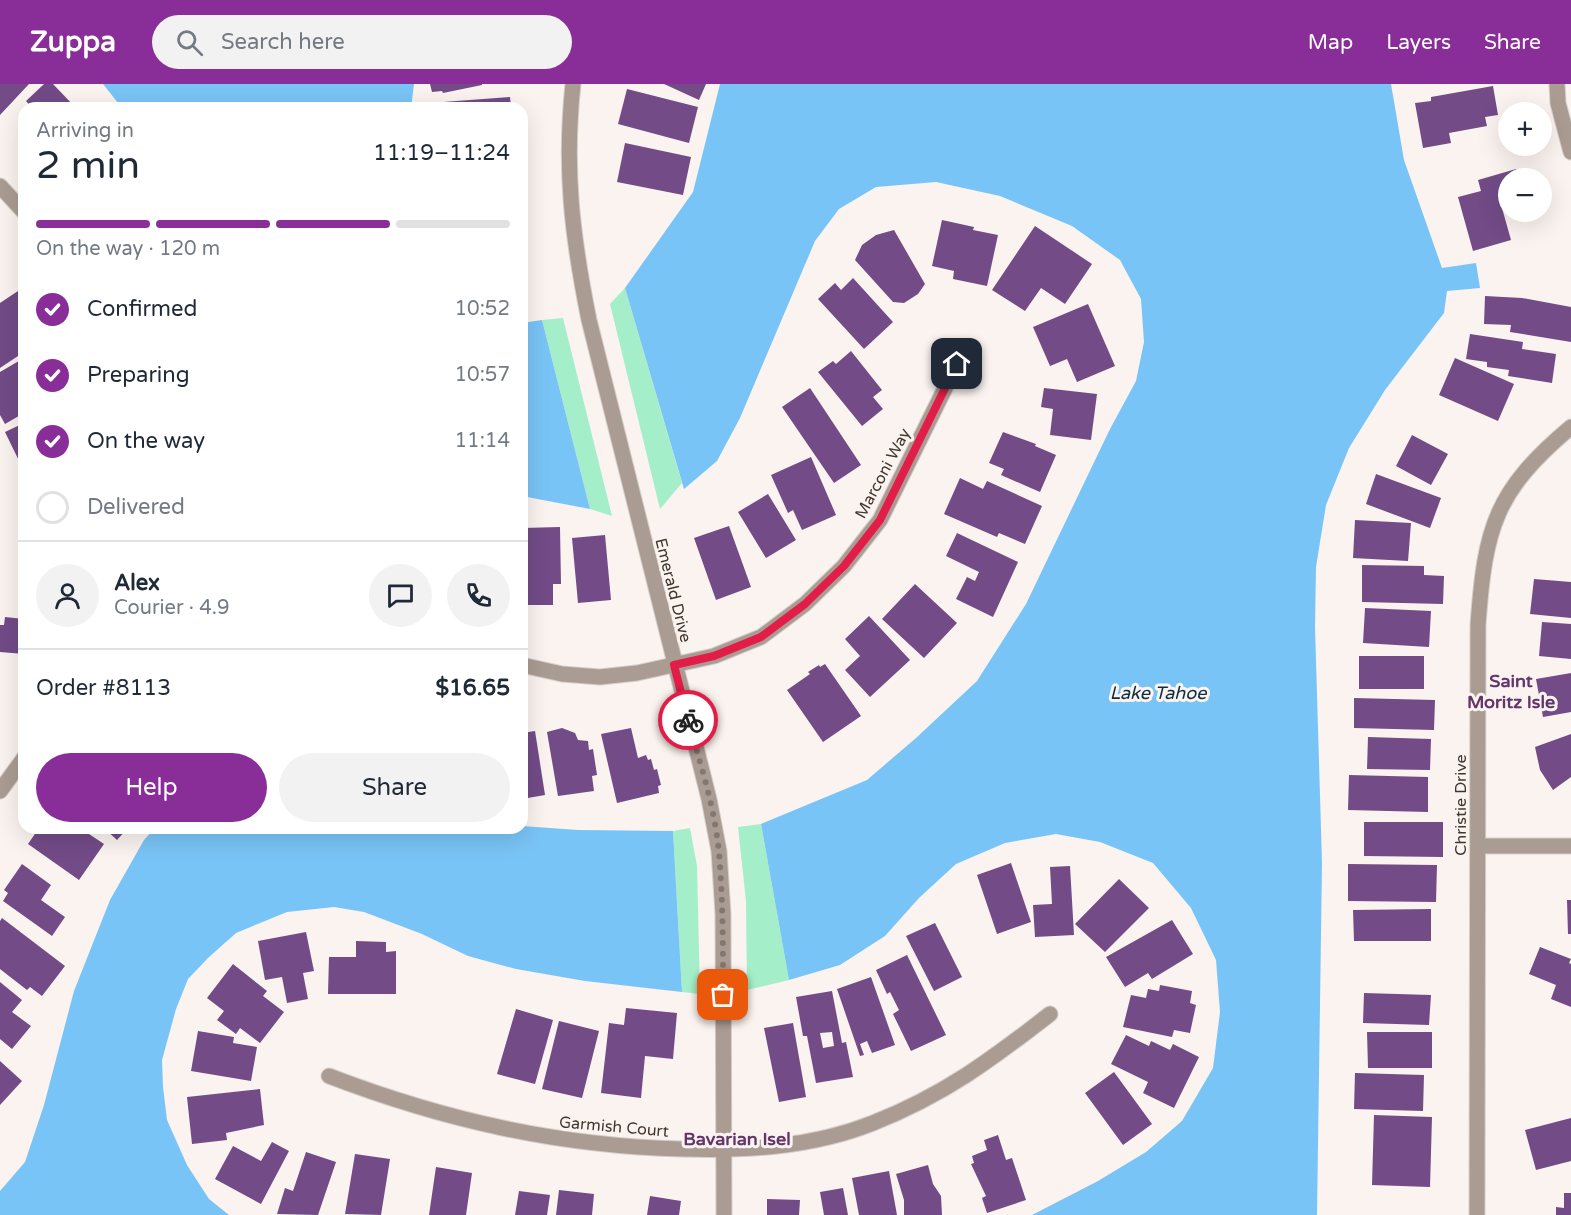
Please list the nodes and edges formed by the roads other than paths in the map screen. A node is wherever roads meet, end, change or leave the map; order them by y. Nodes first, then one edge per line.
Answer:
1 (573, 84) edge
2 (1557, 84) edge
3 (1571, 152) edge
4 (0, 186) edge
5 (18, 206) edge
6 (957, 364) dead end
7 (1571, 427) edge
8 (674, 665) junction
9 (528, 666) edge
10 (18, 766) edge
11 (0, 791) edge
12 (1478, 846) junction
13 (1571, 846) edge
14 (1050, 1014) dead end
15 (329, 1076) dead end
16 (722, 1150) junction
17 (724, 1215) edge
18 (1477, 1215) edge

1 - 8 street, Emerald Drive
2 - 3 street
4 - 5 street
6 - 8 street, Marconi Way
7 - 12 street, Christie Drive
8 - 9 street, Marconi Way
8 - 16 street, Emerald Drive
10 - 11 street
12 - 13 street
12 - 18 street, Christie Drive
14 - 16 street, Garmish Court
15 - 16 street, Garmish Court
16 - 17 street, Emerald Drive

